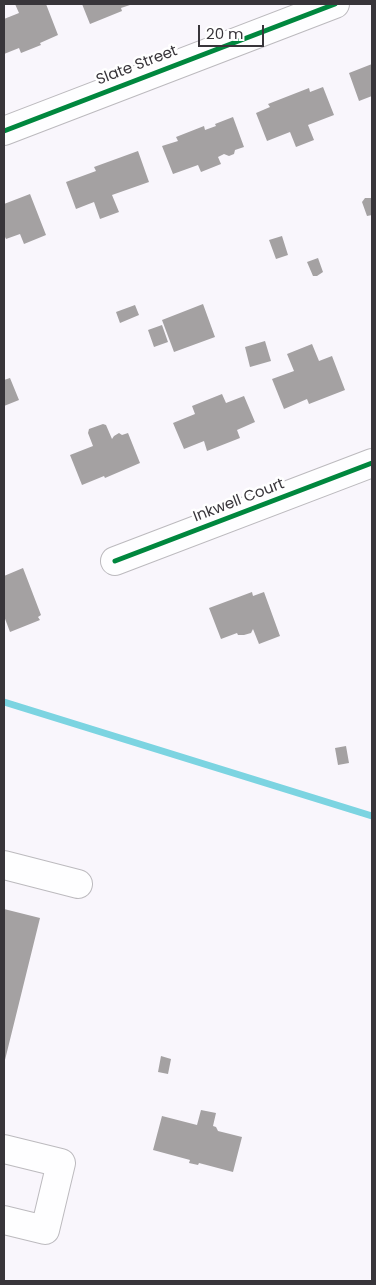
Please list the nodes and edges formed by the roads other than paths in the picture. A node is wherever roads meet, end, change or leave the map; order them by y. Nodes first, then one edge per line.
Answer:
1 (336, 4) edge
2 (4, 131) edge
3 (372, 463) edge
4 (115, 561) dead end
5 (4, 865) edge
6 (78, 884) dead end
7 (4, 1149) edge
8 (4, 1220) edge

1 - 2 street, Slate Street
3 - 4 street, Inkwell Court
5 - 6 street
7 - 8 street

